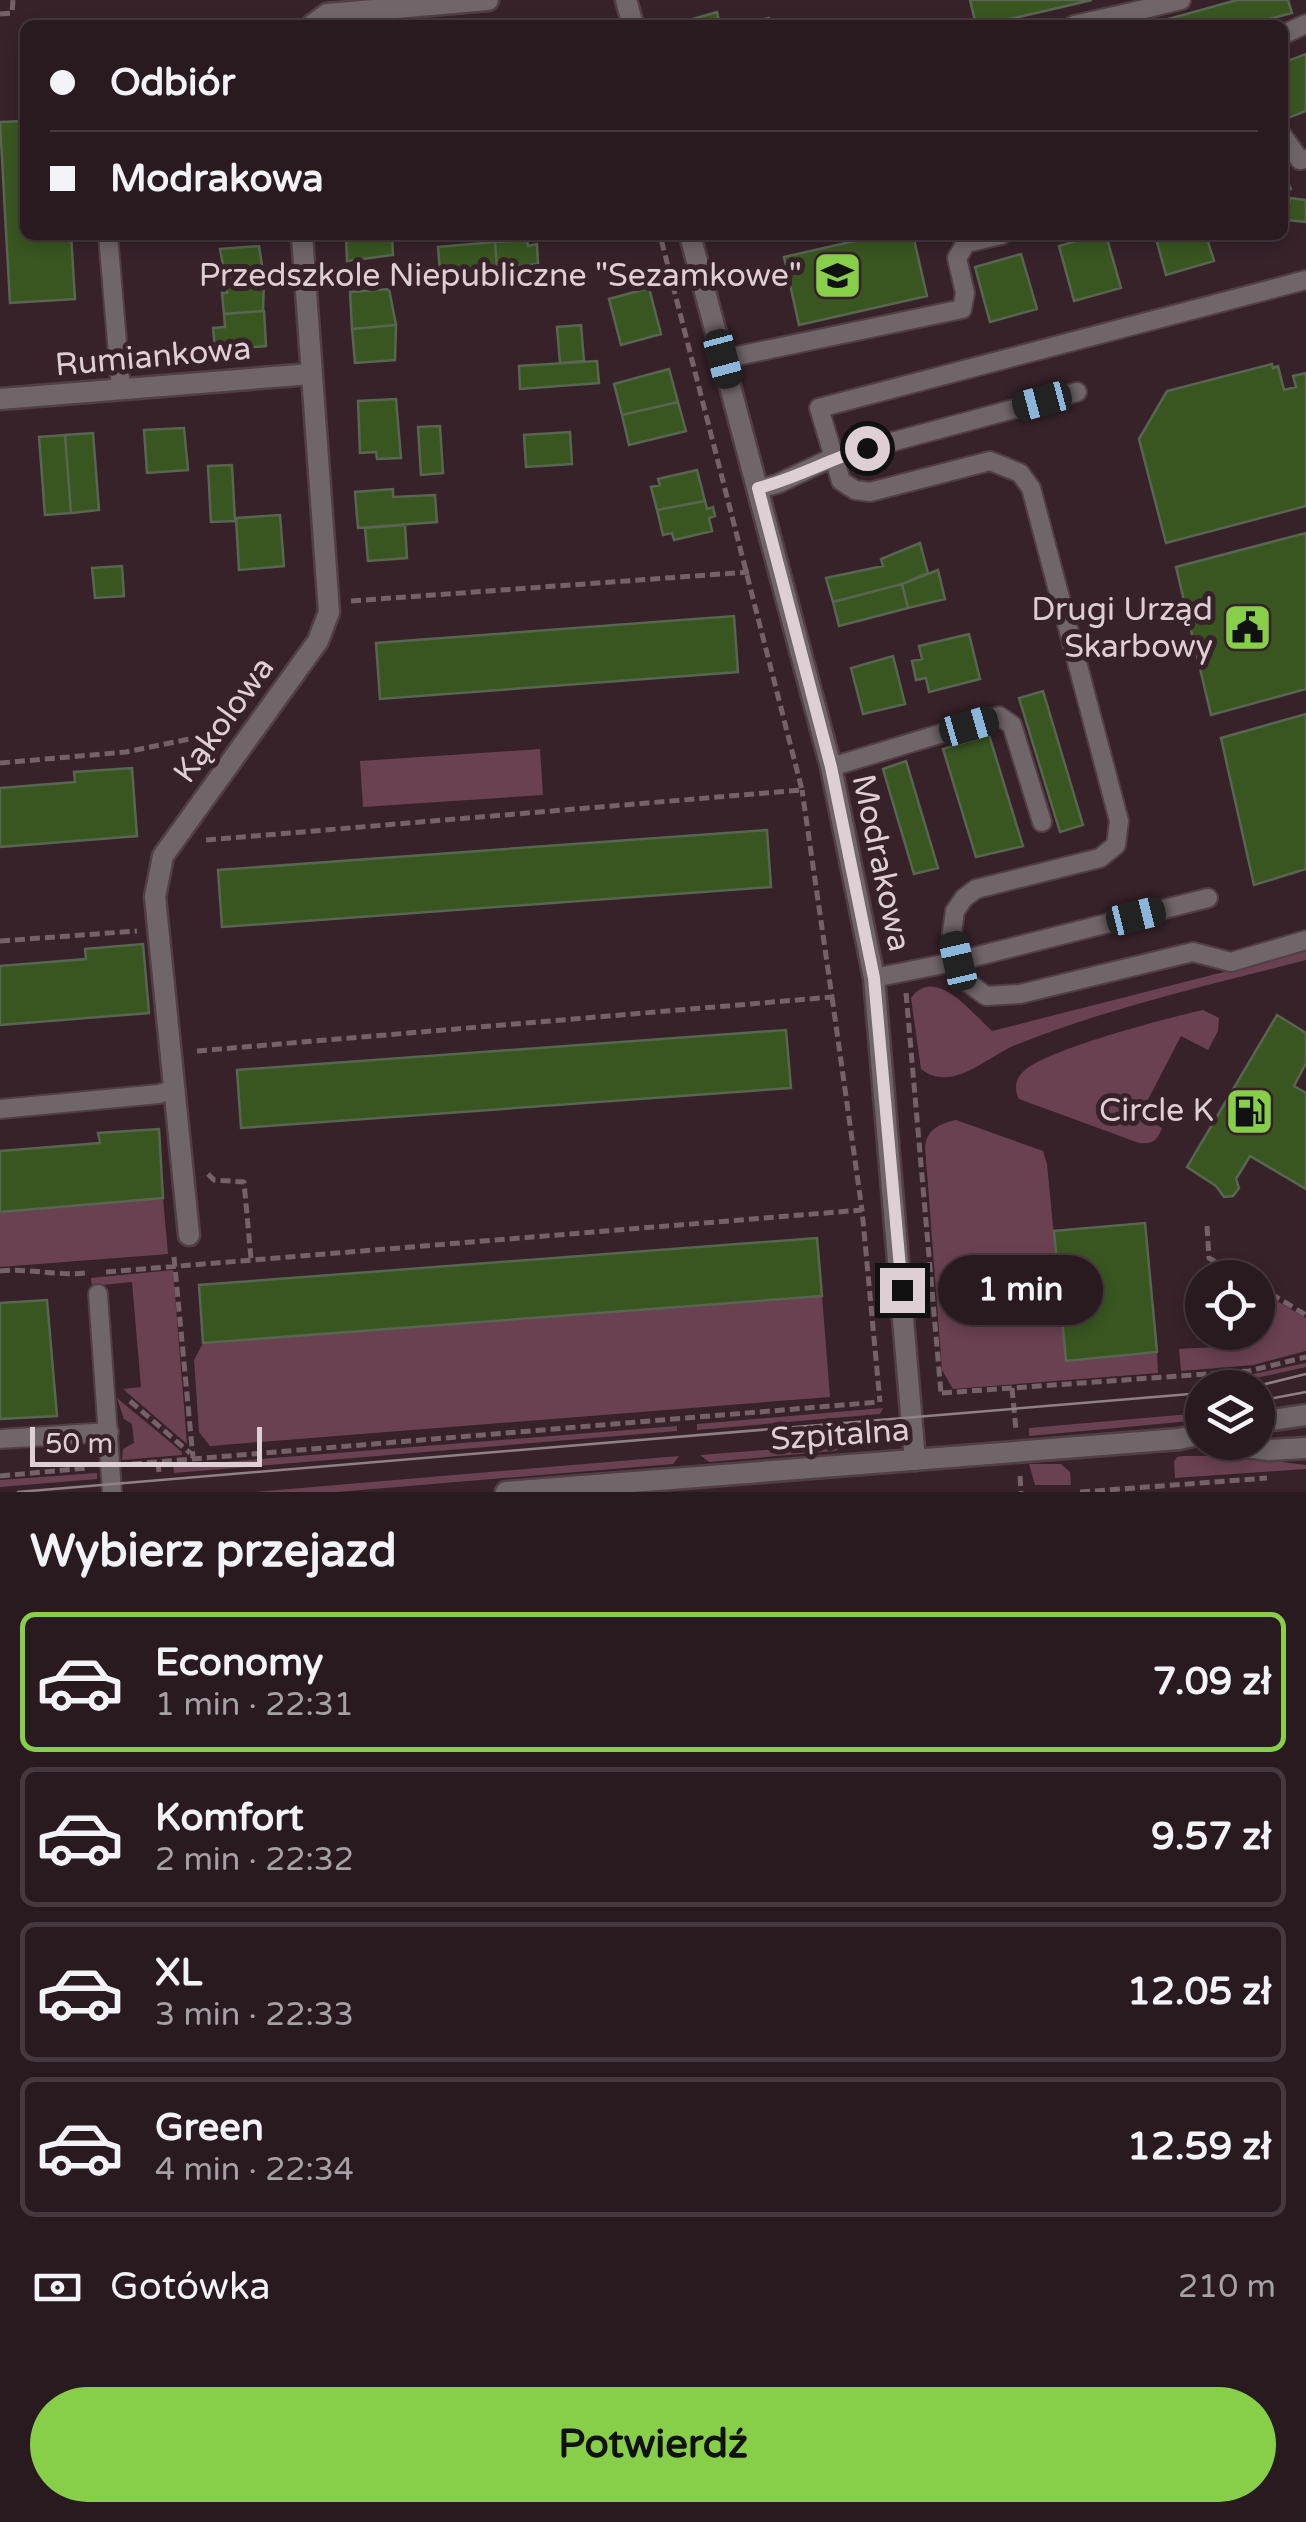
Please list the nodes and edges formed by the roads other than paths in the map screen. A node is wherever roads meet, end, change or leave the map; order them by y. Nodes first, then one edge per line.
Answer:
1 (488, 0) edge
2 (1182, 0) edge
3 (403, 3) edge
4 (1135, 18) edge
5 (319, 20) edge
6 (1288, 143) edge
7 (1306, 159) edge
8 (108, 240) edge
9 (302, 240) edge
10 (691, 240) edge
11 (979, 240) edge
12 (1306, 280) edge
13 (723, 359) junction
14 (311, 374) junction
15 (122, 390) junction
16 (1077, 392) dead end
17 (0, 399) edge
18 (832, 458) junction
19 (758, 488) junction
20 (831, 767) junction
21 (1042, 822) dead end
22 (1208, 898) dead end
23 (1306, 940) edge
24 (958, 961) junction
25 (874, 978) junction
26 (174, 1089) junction
27 (0, 1109) edge
28 (181, 1241) road end
29 (98, 1294) dead end
30 (1306, 1415) edge
31 (1275, 1420) edge
32 (109, 1432) junction
33 (1185, 1438) edge
34 (1179, 1439) junction
35 (0, 1440) edge
36 (1185, 1440) edge
37 (1306, 1448) edge
38 (1275, 1450) edge
39 (915, 1460) junction
40 (112, 1492) edge
41 (506, 1492) edge

1 - 3 street
2 - 4 lane
3 - 5 street
6 - 7 lane
8 - 15 lane
9 - 14 street, Kąkolowa
10 - 13 street, Modrakowa
11 - 13 lane
12 - 18 lane
13 - 19 street, Modrakowa
14 - 15 street, Rumiankowa
14 - 26 street, Kąkolowa
15 - 17 street, Rumiankowa
16 - 18 lane
18 - 19 lane
18 - 24 lane
19 - 20 street, Modrakowa
20 - 21 lane
20 - 25 street, Modrakowa
22 - 24 lane
23 - 24 lane
24 - 25 lane
25 - 39 street, Modrakowa
26 - 27 lane
26 - 28 street, Kąkolowa
29 - 32 lane
30 - 31 street
32 - 35 lane
32 - 40 lane
33 - 34 street, Szpitalna
34 - 36 street, Szpitalna
34 - 39 street, Szpitalna
37 - 38 street, Szpitalna
39 - 41 street, Szpitalna

